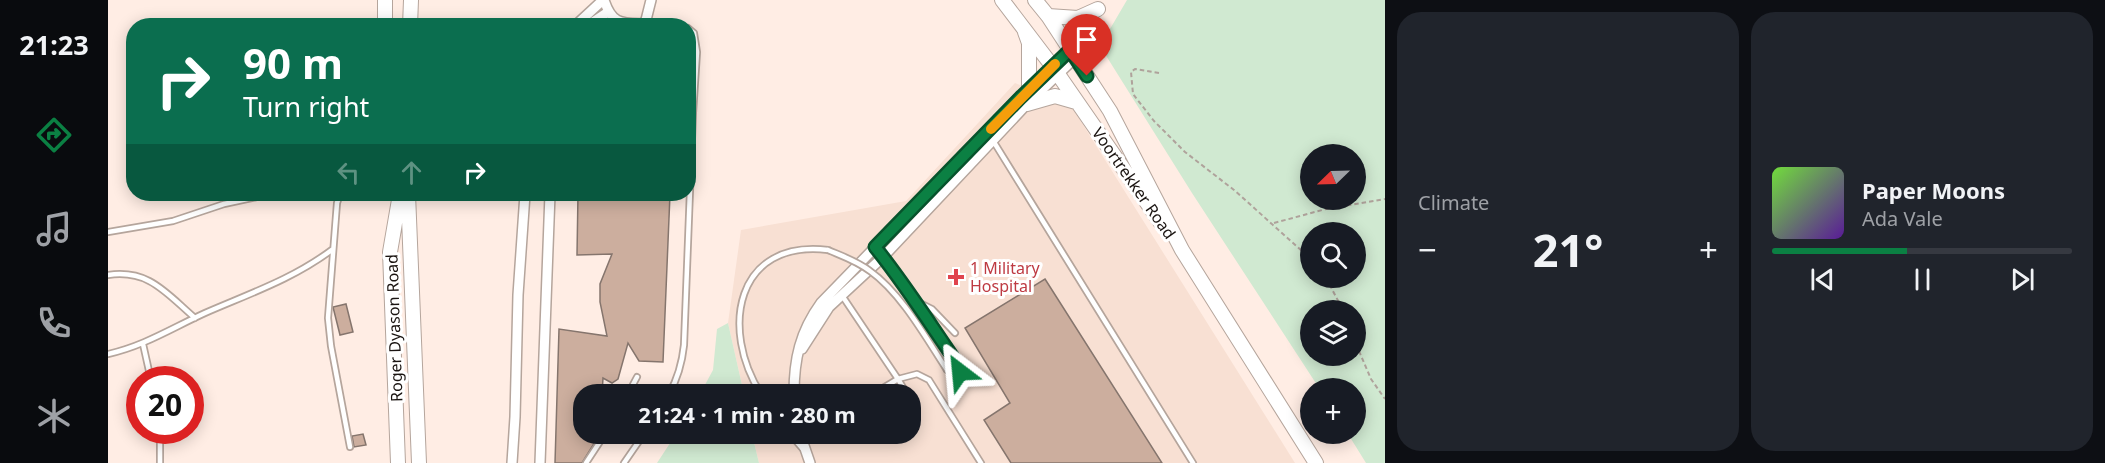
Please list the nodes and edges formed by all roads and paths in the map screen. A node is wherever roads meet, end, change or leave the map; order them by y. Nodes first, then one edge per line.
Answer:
1 (385, 0) edge
2 (411, 0) edge
3 (604, 0) edge
4 (651, 0) edge
5 (1002, 0) edge
6 (1035, 0) edge
7 (1100, 6) joint
8 (608, 12) junction
9 (1048, 16) junction
10 (385, 18) edge
11 (410, 18) edge
12 (584, 18) edge
13 (599, 18) edge
14 (614, 18) edge
15 (646, 18) edge
16 (1023, 26) junction
17 (696, 46) edge
18 (1074, 52) junction
19 (696, 67) edge
20 (1055, 71) junction
21 (1159, 73) dead end
22 (1029, 89) junction
23 (1076, 102) junction
24 (1027, 104) junction
25 (990, 137) junction
26 (1385, 200) edge
27 (238, 201) edge
28 (338, 201) edge
29 (399, 201) edge
30 (408, 201) edge
31 (525, 201) edge
32 (550, 201) edge
33 (690, 201) edge
34 (1273, 224) junction
35 (108, 232) edge
36 (875, 247) junction
37 (333, 249) junction
38 (1300, 249) edge
39 (1182, 250) junction
40 (883, 257) junction
41 (108, 275) edge
42 (838, 291) junction
43 (915, 301) junction
44 (195, 318) junction
45 (955, 333) dead end
46 (143, 344) junction
47 (108, 354) edge
48 (148, 366) edge
49 (1365, 366) edge
50 (637, 377) dead end
51 (898, 379) junction
52 (633, 384) edge
53 (674, 384) edge
54 (756, 384) edge
55 (795, 384) edge
56 (890, 384) edge
57 (901, 384) edge
58 (1385, 399) edge
59 (160, 444) edge
60 (598, 444) edge
61 (637, 444) edge
62 (798, 444) edge
63 (803, 444) edge
64 (350, 447) dead end
65 (805, 452) junction
66 (160, 463) edge
67 (398, 463) edge
68 (420, 463) edge
69 (512, 463) edge
70 (540, 463) edge
71 (586, 463) edge
72 (624, 463) edge
73 (810, 463) edge
74 (981, 463) edge
75 (1193, 463) edge
76 (1316, 463) edge

1 - 10 street
2 - 11 street
3 - 8 street
3 - 12 street
4 - 15 street
5 - 16 street, Voortrekker Road
6 - 9 street, Voortrekker Road
7 - 9 street
7 - 18 lane
8 - 13 street
8 - 14 street
9 - 18 street, Voortrekker Road
16 - 20 street, Voortrekker Road
16 - 22 street
17 - 19 lane
18 - 20 street
18 - 39 street, Voortrekker Road
20 - 22 street
20 - 23 street, Voortrekker Road
20 - 24 street
21 - 34 path
22 - 25 street
23 - 24 street
23 - 39 street, Voortrekker Road
24 - 25 street
25 - 36 street
25 - 40 street
25 - 75 lane
26 - 34 path
27 - 35 lane
28 - 37 lane
29 - 67 street, Roger Dyason Road
30 - 68 street, Roger Dyason Road
31 - 69 street
32 - 70 street
33 - 53 lane
34 - 38 path
36 - 40 lane
36 - 42 street
37 - 44 lane
37 - 64 lane
39 - 76 street, Voortrekker Road
40 - 42 street
40 - 43 lane
41 - 44 lane
42 - 51 lane
42 - 55 street
43 - 45 lane
43 - 54 lane, bridge
44 - 46 lane
46 - 47 lane
46 - 48 lane
49 - 58 path
50 - 52 lane
51 - 56 lane
51 - 57 lane
51 - 74 lane
59 - 66 lane
60 - 71 lane
61 - 72 lane
62 - 65 lane
63 - 65 street
65 - 73 street

